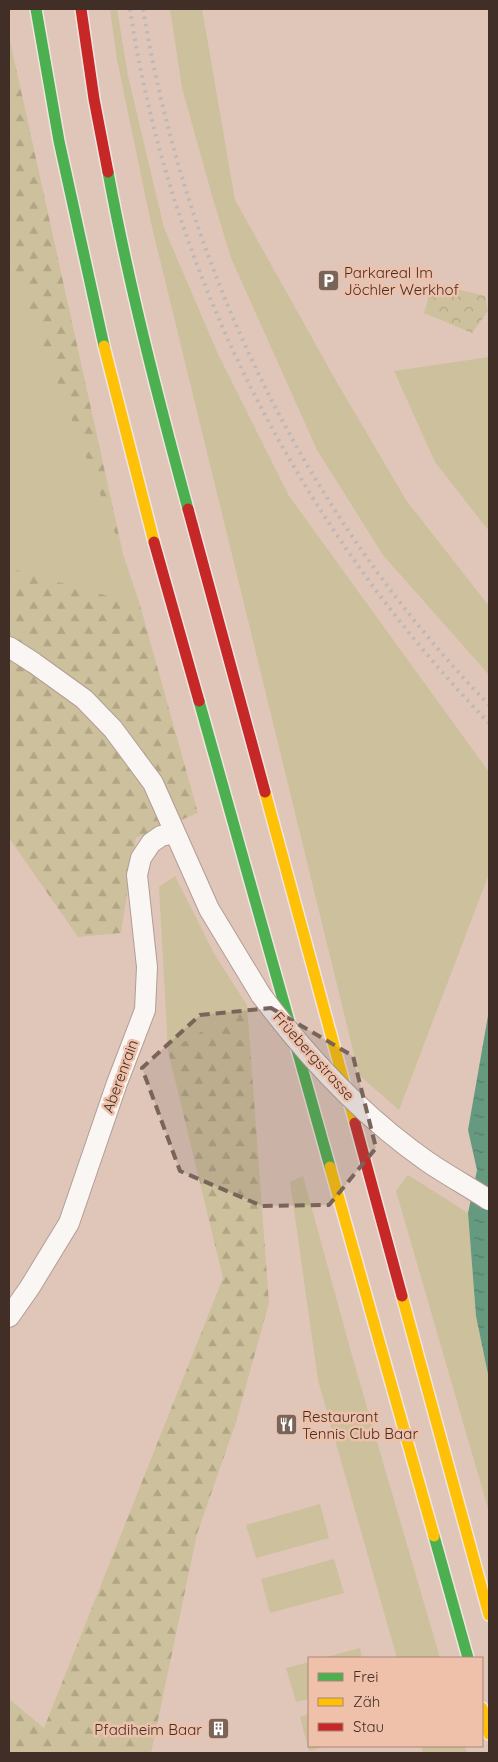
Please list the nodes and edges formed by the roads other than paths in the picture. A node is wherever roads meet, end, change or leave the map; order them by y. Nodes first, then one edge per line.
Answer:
1 (36, 9) edge
2 (81, 9) edge
3 (9, 647) edge
4 (174, 833) junction
5 (489, 1200) edge
6 (9, 1317) edge
7 (489, 1614) edge
8 (468, 1657) edge
9 (483, 1712) edge
10 (489, 1734) edge

1 - 8 highway
2 - 7 highway
3 - 4 street, Früebergstrasse
4 - 5 street, Früebergstrasse, bridge
4 - 6 street, Aberenrain
9 - 10 highway

